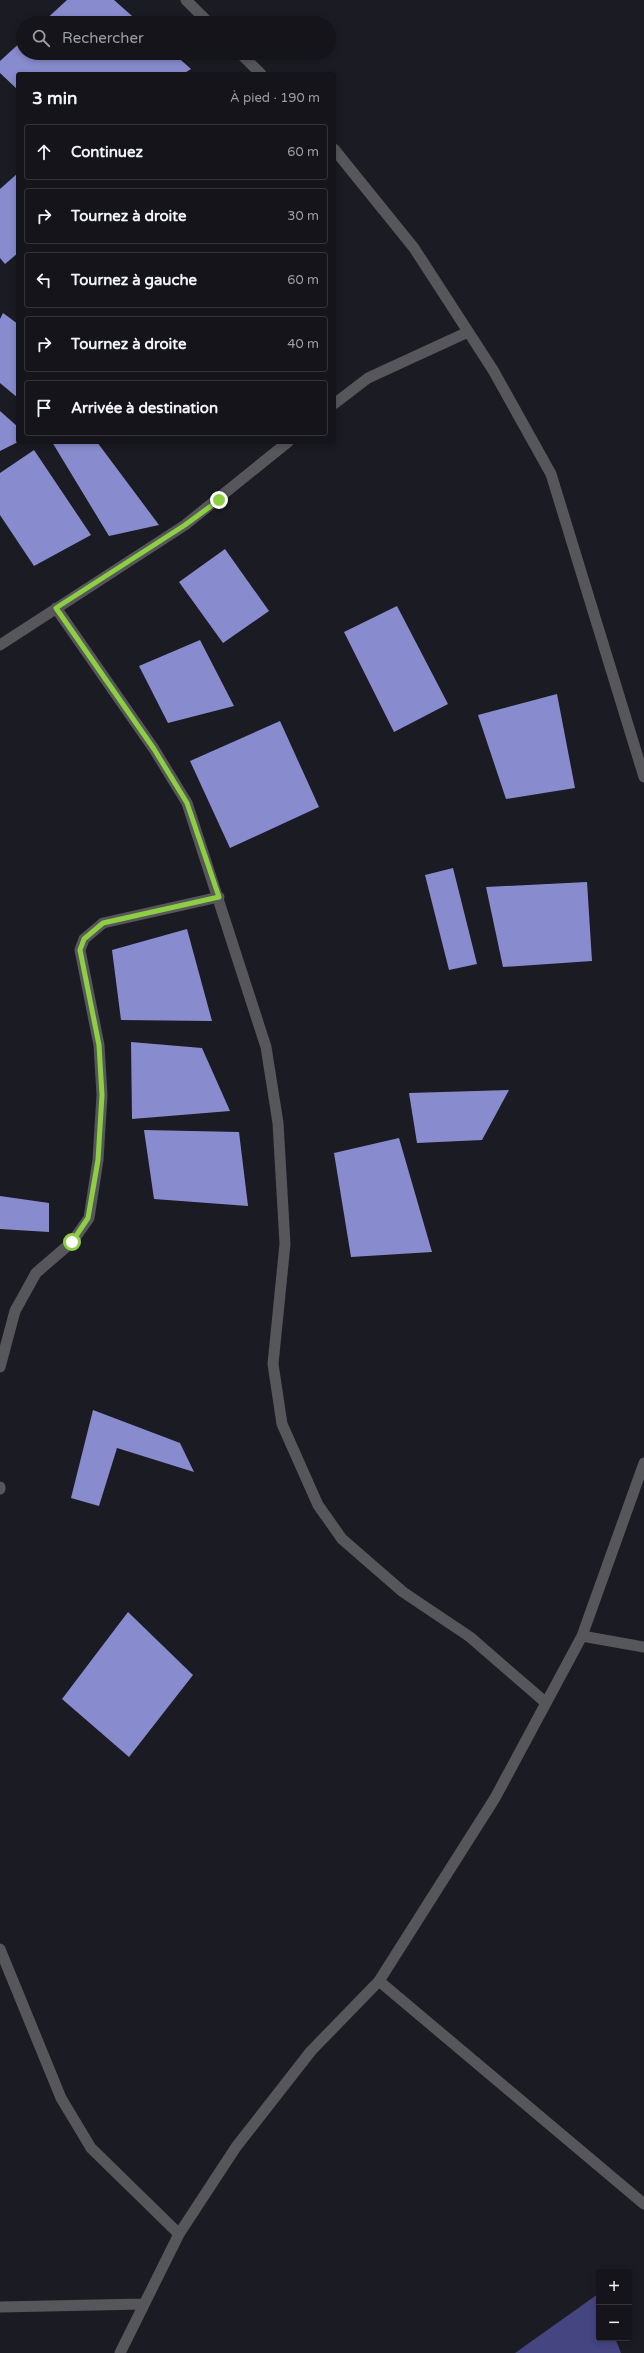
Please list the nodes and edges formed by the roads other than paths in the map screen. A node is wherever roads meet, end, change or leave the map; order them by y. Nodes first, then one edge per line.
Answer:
1 (186, 0) edge
2 (202, 16) edge
3 (247, 60) edge
4 (259, 72) edge
5 (336, 151) edge
6 (468, 332) junction
7 (336, 402) edge
8 (286, 444) edge
9 (56, 608) junction
10 (0, 645) edge
11 (644, 777) edge
12 (219, 897) junction
13 (0, 1367) edge
14 (644, 1463) edge
15 (582, 1636) junction
16 (644, 1647) edge
17 (545, 1702) junction
18 (0, 1949) edge
19 (379, 1981) junction
20 (644, 2204) edge
21 (179, 2234) junction
22 (143, 2304) junction
23 (0, 2307) edge
24 (120, 2353) edge

1 - 2 street
3 - 4 street
5 - 6 street
6 - 7 street
6 - 11 street
8 - 9 street
9 - 10 street
9 - 12 street
12 - 13 street
12 - 17 street
14 - 15 street
15 - 16 street
15 - 17 street
17 - 19 street
18 - 21 street
19 - 20 street
19 - 21 street
21 - 22 street
22 - 23 street
22 - 24 street

